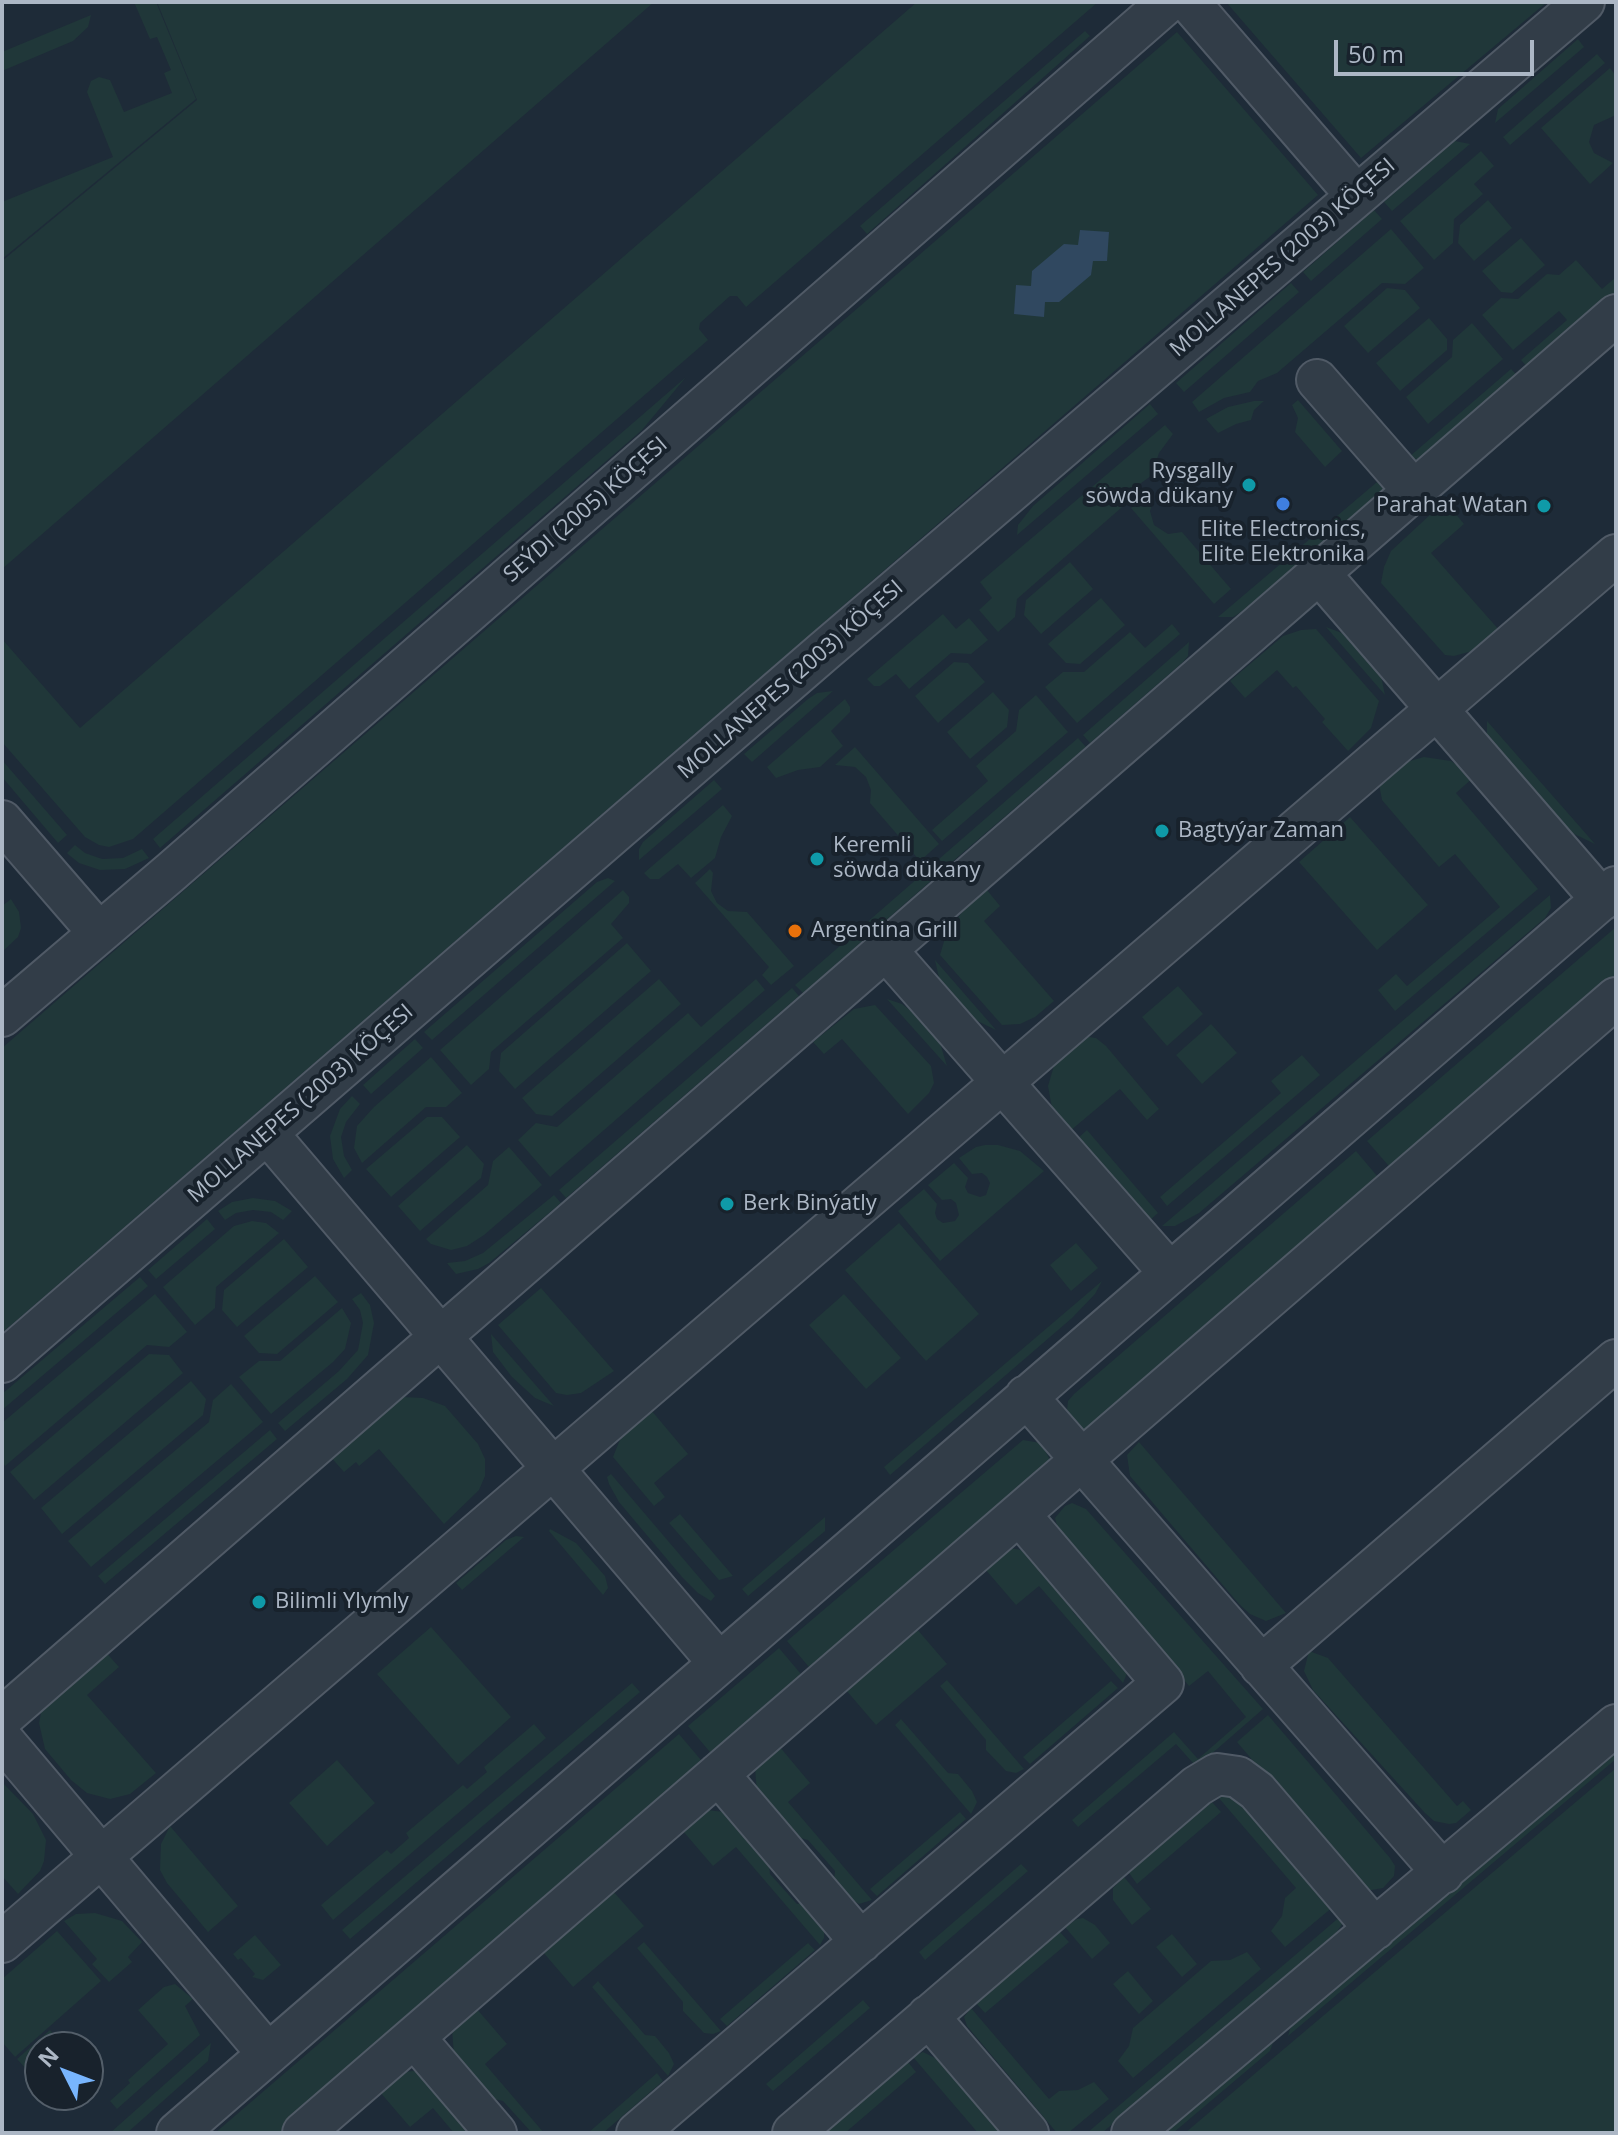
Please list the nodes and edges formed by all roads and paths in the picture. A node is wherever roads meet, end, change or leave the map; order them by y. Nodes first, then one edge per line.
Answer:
1 (1168, 2) edge
2 (1189, 2) edge
3 (1584, 2) edge
4 (1356, 195) junction
5 (1616, 315) edge
6 (1317, 380) dead end
7 (1414, 491) junction
8 (1616, 555) edge
9 (1319, 573) junction
10 (1436, 709) junction
11 (2, 821) edge
12 (1609, 894) edge
13 (99, 933) junction
14 (886, 950) junction
15 (1616, 998) edge
16 (2, 1016) edge
17 (1003, 1082) junction
18 (267, 1133) junction
19 (1169, 1272) junction
20 (441, 1336) junction
21 (1616, 1360) edge
22 (2, 1362) edge
23 (1026, 1396) junction
24 (1082, 1460) junction
25 (553, 1468) junction
26 (1019, 1514) junction
27 (719, 1663) junction
28 (1261, 1666) junction
29 (2, 1718) edge
30 (1616, 1725) edge
31 (2, 1739) edge
32 (718, 1774) junction
33 (101, 1857) junction
34 (1443, 1873) junction
35 (1375, 1929) junction
36 (2, 1942) edge
37 (861, 1942) junction
38 (928, 2016) junction
39 (414, 2037) junction
40 (268, 2054) junction
41 (177, 2133) edge
42 (303, 2133) edge
43 (496, 2133) edge
44 (637, 2133) edge
45 (793, 2133) edge
46 (1028, 2133) edge
47 (1132, 2133) edge

1 - 13 street, SEÝDI (2005) KÖÇESI
2 - 4 street
3 - 4 street, MOLLANEPES (2003) KÖÇESI
4 - 18 street, MOLLANEPES (2003) KÖÇESI
5 - 7 street
6 - 7 street
7 - 9 street
8 - 10 street
9 - 10 street
9 - 14 street
10 - 12 street
10 - 17 street
11 - 13 street
12 - 19 street
13 - 16 street, SEÝDI (2005) KÖÇESI
14 - 17 street
14 - 20 street
15 - 24 street
17 - 19 street
17 - 25 street
18 - 20 street
18 - 22 street, MOLLANEPES (2003) KÖÇESI
19 - 23 street
20 - 25 street
20 - 29 street
21 - 28 street
23 - 24 street
23 - 27 street
24 - 26 street
24 - 28 street
25 - 27 street
25 - 33 street
26 - 32 street
26 - 37 street
27 - 40 street
28 - 34 street
30 - 34 street
31 - 33 street
32 - 37 street
32 - 39 street
33 - 36 street
33 - 40 street
34 - 35 street
35 - 38 street
35 - 47 street
37 - 44 street
38 - 45 street
38 - 46 street
39 - 42 street
39 - 43 street
40 - 41 street

